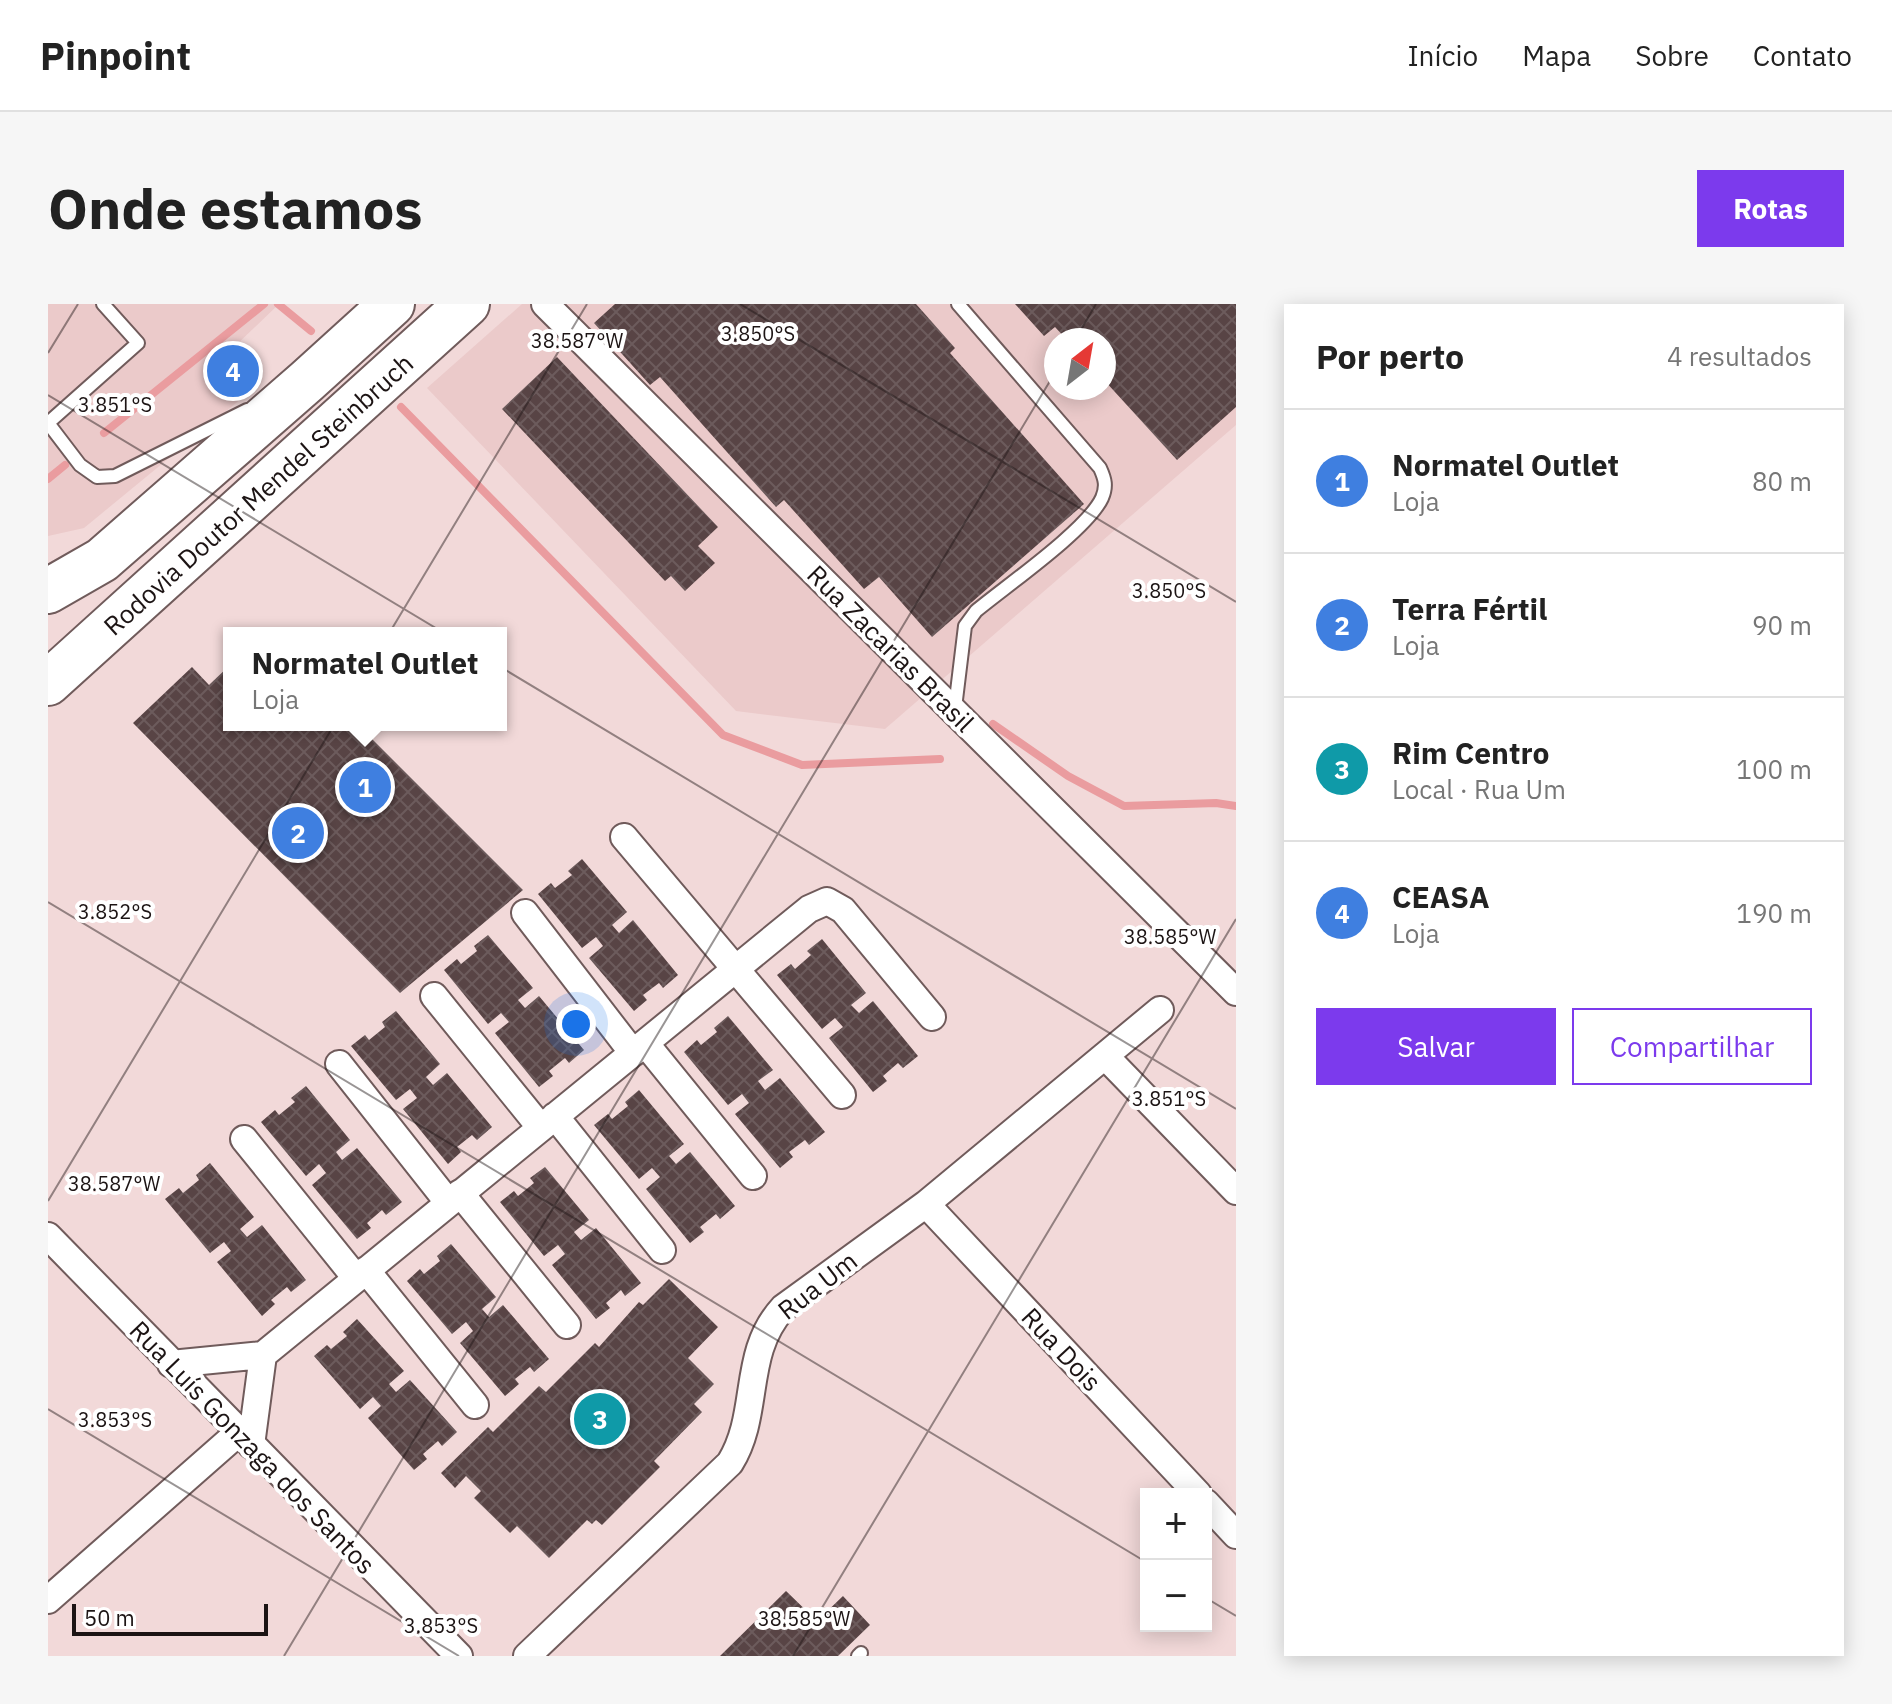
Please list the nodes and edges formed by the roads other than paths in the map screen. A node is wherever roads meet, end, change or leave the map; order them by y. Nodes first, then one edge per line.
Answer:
1 (103, 304) edge
2 (392, 304) edge
3 (467, 304) edge
4 (958, 304) edge
5 (555, 308) edge
6 (307, 381) junction
7 (48, 591) edge
8 (48, 683) edge
9 (955, 711) junction
10 (624, 837) dead end
11 (525, 913) dead end
12 (734, 970) junction
13 (1236, 992) edge
14 (434, 996) dead end
15 (1160, 1010) dead end
16 (932, 1017) dead end
17 (639, 1048) junction
18 (1106, 1057) junction
19 (339, 1064) dead end
20 (842, 1095) dead end
21 (548, 1122) junction
22 (244, 1139) dead end
23 (753, 1176) dead end
24 (1236, 1191) edge
25 (454, 1198) junction
26 (926, 1204) junction
27 (48, 1236) edge
28 (662, 1250) dead end
29 (361, 1274) junction
30 (567, 1325) dead end
31 (263, 1355) junction
32 (171, 1364) junction
33 (475, 1405) dead end
34 (244, 1439) junction
35 (1192, 1488) edge
36 (1212, 1509) edge
37 (1236, 1535) edge
38 (48, 1600) edge
39 (459, 1656) edge
40 (527, 1656) edge

1 - 6 lane
2 - 6 highway, Rodovia Doutor Mendel Steinbruch
3 - 8 highway, Rodovia Doutor Mendel Steinbruch
4 - 9 lane
5 - 9 street, Rua Zacarias Brasil
6 - 7 highway, Rodovia Doutor Mendel Steinbruch
9 - 13 street, Rua Zacarias Brasil
10 - 12 street
11 - 17 street
12 - 16 street
12 - 17 street
12 - 20 street
14 - 21 street
15 - 18 street, Rua Um
17 - 21 street
17 - 23 street
18 - 24 street
18 - 26 street, Rua Um
19 - 25 street
21 - 25 street
21 - 28 street
22 - 29 street
25 - 29 street
25 - 30 street
26 - 35 street, Rua Dois
26 - 40 street, Rua Um
27 - 32 street, Rua Luís Gonzaga dos Santos
29 - 31 street
29 - 33 street
31 - 32 street
31 - 34 street
32 - 34 street, Rua Luís Gonzaga dos Santos
34 - 38 street
34 - 39 street, Rua Luís Gonzaga dos Santos
36 - 37 street

